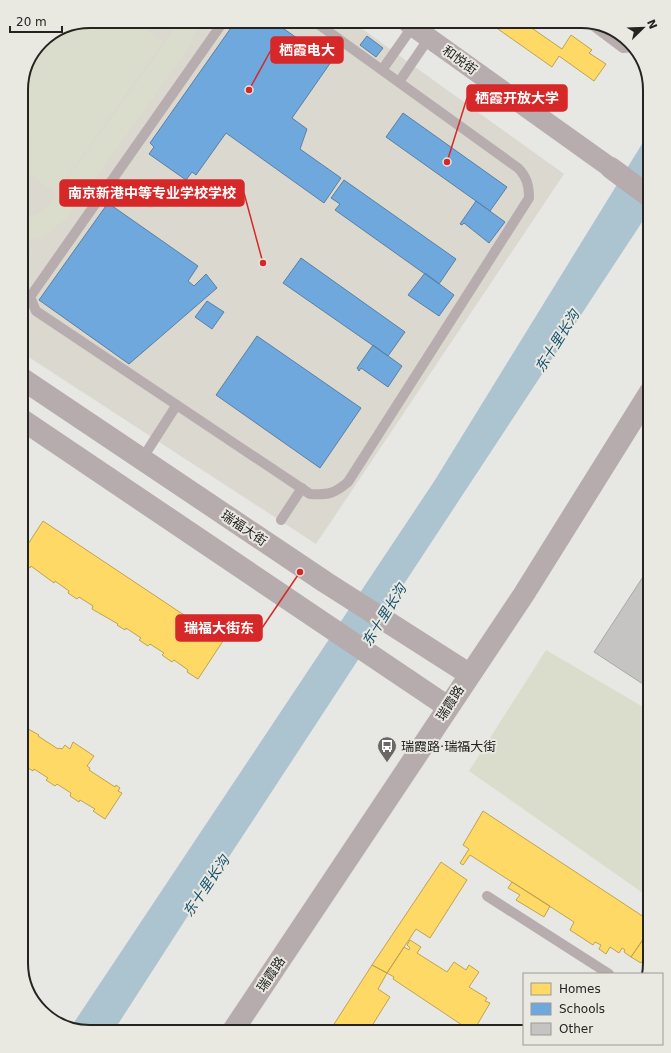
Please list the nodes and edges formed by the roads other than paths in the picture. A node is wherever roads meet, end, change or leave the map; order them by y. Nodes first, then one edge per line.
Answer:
1 (219, 28) edge
2 (324, 28) edge
3 (408, 28) edge
4 (415, 28) edge
5 (599, 30) edge
6 (430, 38) junction
7 (623, 48) edge
8 (382, 70) junction
9 (399, 82) junction
10 (611, 168) joint
11 (643, 191) edge
12 (28, 383) edge
13 (643, 403) edge
14 (176, 406) junction
15 (28, 424) edge
16 (142, 459) junction
17 (302, 488) junction
18 (280, 520) dead end
19 (469, 674) junction
20 (448, 707) junction
21 (487, 896) dead end
22 (607, 973) edge
23 (237, 1025) edge

1 - 14 lane
2 - 8 lane
3 - 8 lane
4 - 6 street, 和悦街
5 - 7 lane
6 - 9 lane
6 - 10 street, 和悦街
8 - 9 lane
9 - 17 lane
10 - 11 street
12 - 16 street, 瑞福大街
13 - 19 street, 瑞霞路
14 - 16 lane
14 - 17 lane
15 - 20 street
16 - 19 street, 瑞福大街
17 - 18 lane
19 - 20 street, 瑞霞路
20 - 23 street, 瑞霞路
21 - 22 lane

